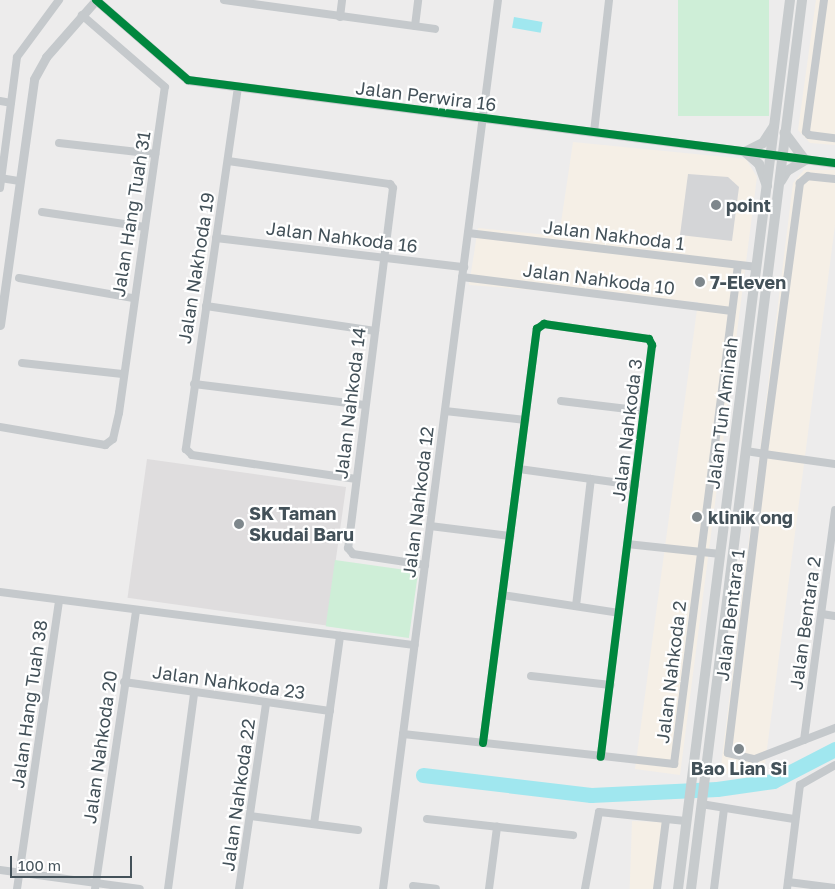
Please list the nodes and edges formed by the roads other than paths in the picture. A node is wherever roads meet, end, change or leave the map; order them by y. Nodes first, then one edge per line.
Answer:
1 (59, 0) edge
2 (96, 0) edge
3 (224, 0) edge
4 (342, 0) edge
5 (418, 0) edge
6 (498, 0) edge
7 (609, 0) edge
8 (790, 0) edge
9 (802, 0) edge
10 (824, 0) edge
11 (269, 4) edge
12 (82, 15) junction
13 (340, 17) junction
14 (415, 26) junction
15 (435, 29) dead end
16 (238, 88) junction
17 (0, 101) edge
18 (11, 103) junction
19 (482, 118) junction
20 (777, 120) junction
21 (594, 132) junction
22 (785, 133) junction
23 (835, 138) edge
24 (59, 143) dead end
25 (745, 152) junction
26 (155, 154) junction
27 (778, 156) junction
28 (805, 160) junction
29 (228, 161) junction
30 (835, 163) edge
31 (1, 178) edge
32 (835, 179) edge
33 (20, 181) junction
34 (779, 184) junction
35 (0, 188) edge
36 (768, 189) junction
37 (42, 212) dead end
38 (145, 227) junction
39 (468, 233) junction
40 (216, 238) junction
41 (384, 257) junction
42 (738, 265) junction
43 (464, 267) junction
44 (757, 267) junction
45 (462, 277) junction
46 (19, 278) dead end
47 (133, 298) junction
48 (206, 306) junction
49 (732, 311) junction
50 (0, 325) edge
51 (375, 330) junction
52 (22, 363) dead end
53 (122, 374) junction
54 (194, 384) junction
55 (561, 401) dead end
56 (365, 405) junction
57 (445, 411) junction
58 (644, 411) junction
59 (525, 420) junction
60 (0, 427) edge
61 (746, 451) junction
62 (764, 454) junction
63 (835, 464) edge
64 (519, 469) junction
65 (356, 478) junction
66 (592, 479) junction
67 (635, 485) junction
68 (835, 510) edge
69 (430, 526) junction
70 (510, 536) junction
71 (833, 541) edge
72 (628, 544) junction
73 (702, 551) junction
74 (720, 554) junction
75 (425, 565) junction
76 (0, 592) edge
77 (502, 595) junction
78 (59, 600) junction
79 (576, 606) junction
80 (136, 610) junction
81 (619, 613) junction
82 (822, 614) junction
83 (835, 616) edge
84 (340, 636) junction
85 (415, 645) junction
86 (530, 676) dead end
87 (124, 682) junction
88 (610, 685) junction
89 (194, 694) junction
90 (266, 705) junction
91 (330, 711) junction
92 (835, 728) edge
93 (403, 734) junction
94 (804, 740) junction
95 (483, 743) junction
96 (601, 757) junction
97 (835, 765) edge
98 (702, 804) junction
99 (724, 809) junction
100 (250, 816) junction
101 (427, 818) dead end
102 (666, 820) junction
103 (794, 820) junction
104 (686, 821) junction
105 (314, 824) junction
106 (497, 826) junction
107 (358, 830) dead end
108 (573, 835) dead end
109 (0, 870) edge
110 (20, 873) junction
111 (95, 886) edge
112 (413, 886) dead end
113 (788, 886) edge
114 (835, 888) edge
115 (17, 889) edge
116 (140, 889) edge
117 (168, 889) edge
118 (239, 889) edge
119 (383, 889) edge
120 (436, 889) edge
121 (489, 889) edge
122 (585, 889) edge
123 (657, 889) edge
124 (678, 889) edge
125 (691, 889) edge
126 (714, 889) edge

1 - 18 street
2 - 12 street
2 - 16 street, Jalan Perwira 16
3 - 11 street
4 - 13 street
5 - 14 street
6 - 19 street, Jalan Nahkoda 12
7 - 21 street
8 - 20 main road, Jalan Tun Aminah
9 - 22 main road, Jalan Tun Aminah
10 - 23 street
11 - 13 street
12 - 26 street, Jalan Hang Tuah 31
12 - 33 street
13 - 14 street
14 - 15 street
16 - 19 street, Jalan Perwira 16
16 - 29 street, Jalan Nakhoda 19
17 - 18 street
18 - 31 street
19 - 21 street, Jalan Perwira 16
19 - 39 street, Jalan Nahkoda 12
20 - 25 main road
20 - 27 main road, Jalan Tun Aminah
21 - 25 street, Jalan Perwira 16
22 - 27 main road, Jalan Tun Aminah
22 - 28 main road
24 - 26 street
25 - 27 street, Jalan Perwira 16
25 - 36 main road
26 - 38 street, Jalan Hang Tuah 31
27 - 28 street, Jalan Perwira 16
27 - 34 main road, Jalan Tun Aminah
27 - 36 main road, Jalan Tun Aminah
28 - 30 street, Jalan Perwira 16
28 - 34 main road
29 - 40 street, Jalan Nakhoda 19
29 - 41 street, Jalan Nahkoda 14
31 - 33 street
31 - 35 street
32 - 62 street, Jalan Bentara 1
33 - 50 street
34 - 61 main road, Jalan Tun Aminah
36 - 44 main road, Jalan Tun Aminah
37 - 38 street
38 - 47 street, Jalan Hang Tuah 31
39 - 42 street, Jalan Nakhoda 1
39 - 43 street, Jalan Nahkoda 12
40 - 41 street, Jalan Nahkoda 16
40 - 48 street, Jalan Nakhoda 19
41 - 43 street, Jalan Nahkoda 16
41 - 51 street, Jalan Nahkoda 14
42 - 44 street, Jalan Nakhoda 1
42 - 49 street, Jalan Nahkoda 2
43 - 45 street, Jalan Nahkoda 12
44 - 74 main road, Jalan Tun Aminah
45 - 49 street, Jalan Nahkoda 10
45 - 57 street, Jalan Nahkoda 12
46 - 47 street
47 - 53 street, Jalan Hang Tuah 31
48 - 51 street
48 - 54 street, Jalan Nakhoda 19
49 - 73 street, Jalan Nahkoda 2
51 - 56 street, Jalan Nahkoda 14
52 - 53 street
53 - 60 street, Jalan Hang Tuah 31
54 - 56 street
54 - 65 street, Jalan Nakhoda 19
55 - 58 street
56 - 65 street, Jalan Nahkoda 14
57 - 59 street
57 - 69 street, Jalan Nahkoda 12
58 - 59 street, Jalan Nahkoda 3
58 - 67 street, Jalan Nahkoda 3
59 - 64 street, Jalan Nahkoda 3
61 - 62 street
61 - 98 main road, Jalan Tun Aminah
62 - 63 street
62 - 94 street, Jalan Bentara 1
64 - 66 street
64 - 70 street, Jalan Nahkoda 3
65 - 75 street, Jalan Nahkoda 14
66 - 67 street
66 - 79 street
67 - 72 street, Jalan Nahkoda 3
68 - 71 street, Jalan Bentara 2
69 - 70 street
69 - 75 street, Jalan Nahkoda 12
70 - 77 street, Jalan Nahkoda 3
71 - 82 street, Jalan Bentara 2
72 - 73 street
72 - 81 street, Jalan Nahkoda 3
73 - 74 street
73 - 96 street, Jalan Nahkoda 2
74 - 104 main road, Jalan Tun Aminah
75 - 85 street, Jalan Nahkoda 12
76 - 78 street
77 - 79 street
77 - 95 street, Jalan Nahkoda 3
78 - 80 street
78 - 110 street, Jalan Hang Tuah 38
79 - 81 street
80 - 84 street
80 - 87 street, Jalan Nahkoda 20
81 - 88 street, Jalan Nahkoda 3
82 - 83 street
82 - 94 street, Jalan Bentara 2
84 - 85 street
84 - 91 street
85 - 93 street, Jalan Nahkoda 12
86 - 88 street
87 - 89 street, Jalan Nahkoda 23
87 - 111 street, Jalan Nahkoda 20
88 - 96 street, Jalan Nahkoda 3
89 - 90 street, Jalan Nahkoda 23
89 - 117 street
90 - 91 street, Jalan Nahkoda 23
90 - 100 street, Jalan Nahkoda 22
91 - 105 street
92 - 94 street
93 - 95 street, Jalan Nahkoda 2
93 - 119 street, Jalan Nahkoda 12
95 - 96 street, Jalan Nahkoda 2
97 - 103 street
98 - 99 street
98 - 125 main road, Jalan Tun Aminah
99 - 103 street
99 - 126 street
100 - 105 street
100 - 118 street, Jalan Nahkoda 22
101 - 106 street
102 - 104 street
102 - 122 street
102 - 123 street
103 - 113 street
104 - 124 main road, Jalan Tun Aminah
105 - 107 street
106 - 108 street
106 - 121 street
109 - 110 street
110 - 111 street
110 - 115 street, Jalan Hang Tuah 38
111 - 116 street
112 - 120 street
113 - 114 street

